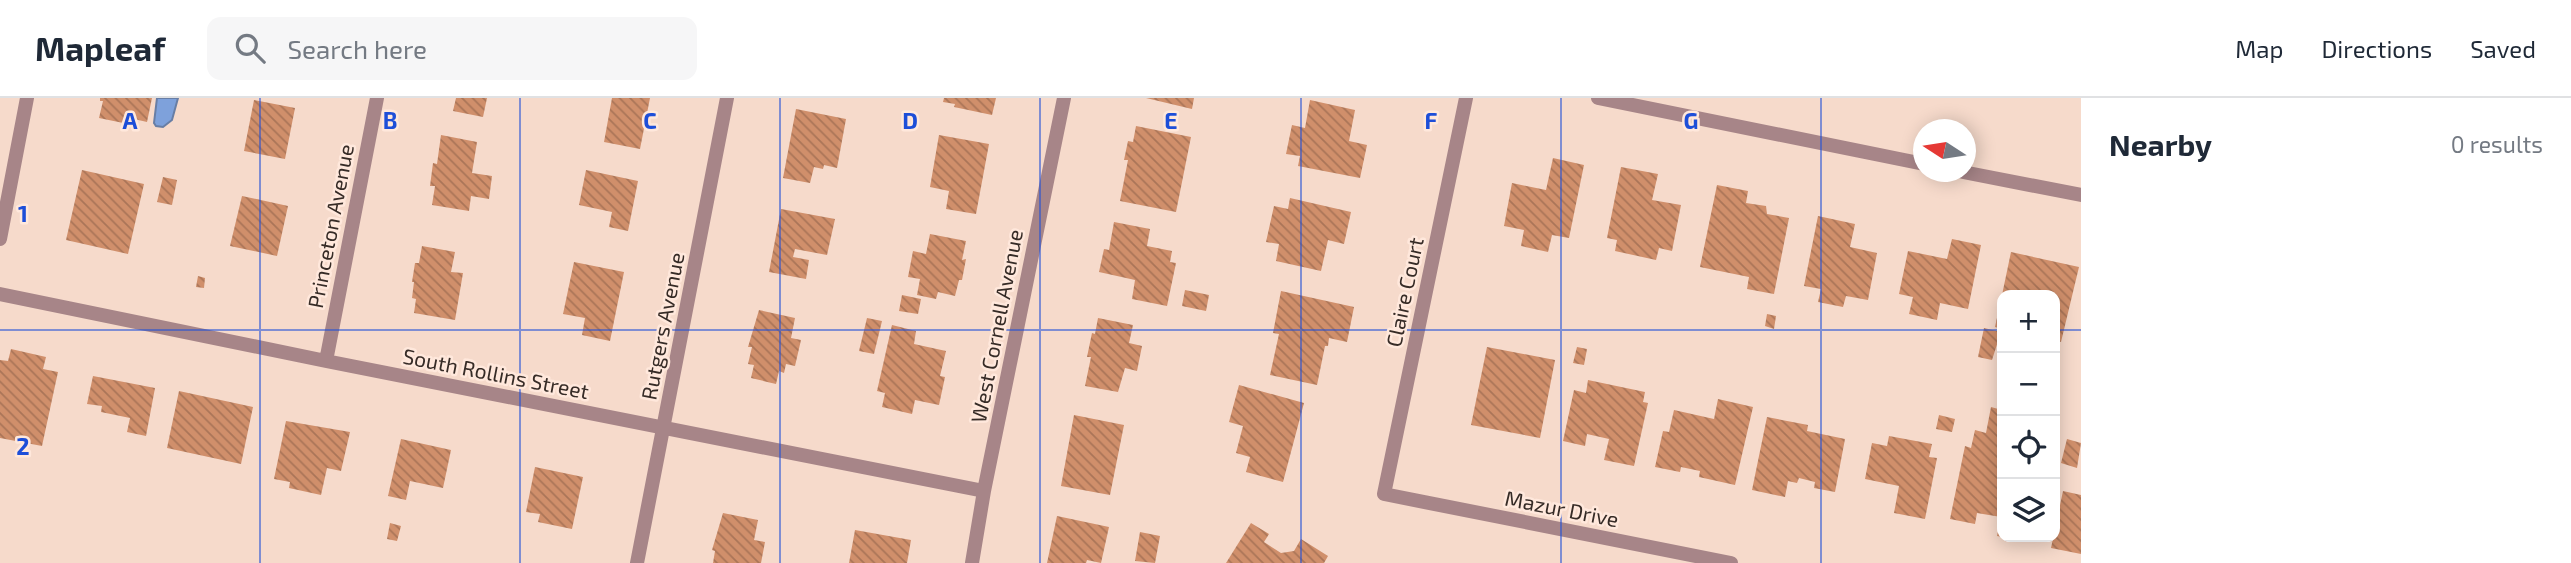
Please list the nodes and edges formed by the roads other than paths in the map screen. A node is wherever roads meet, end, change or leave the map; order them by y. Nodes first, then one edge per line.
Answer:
1 (27, 98) edge
2 (377, 98) edge
3 (727, 98) edge
4 (1064, 98) edge
5 (1466, 98) edge
6 (1598, 98) edge
7 (1913, 162) edge
8 (1976, 175) edge
9 (2081, 195) edge
10 (0, 239) edge
11 (0, 294) edge
12 (326, 361) junction
13 (663, 426) junction
14 (984, 491) junction
15 (1384, 494) joint
16 (637, 563) edge
17 (972, 563) edge
18 (1731, 563) edge

1 - 10 street
2 - 12 street, Princeton Avenue
3 - 13 street, Rutgers Avenue
4 - 14 street, West Cornell Avenue
5 - 15 street, Claire Court
6 - 7 street
8 - 9 street
11 - 12 street, South Rollins Street
12 - 13 street, South Rollins Street
13 - 14 street, South Rollins Street
13 - 16 street, Rutgers Avenue
14 - 17 street, West Cornell Avenue
15 - 18 street, Mazur Drive

